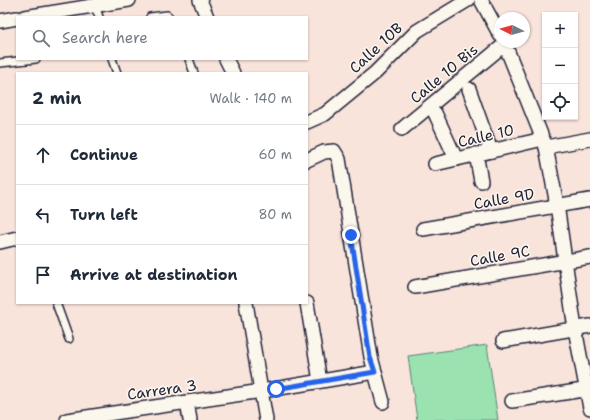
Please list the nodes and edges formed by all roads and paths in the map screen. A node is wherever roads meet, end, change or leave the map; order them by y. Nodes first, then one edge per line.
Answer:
1 (129, 0) edge
2 (200, 0) edge
3 (468, 0) edge
4 (481, 0) edge
5 (97, 11) edge
6 (38, 16) edge
7 (207, 16) edge
8 (16, 18) edge
9 (0, 21) edge
10 (494, 24) edge
11 (494, 48) edge
12 (506, 48) edge
13 (27, 60) edge
14 (112, 60) edge
15 (189, 60) edge
16 (226, 60) edge
17 (0, 63) edge
18 (117, 72) edge
19 (194, 72) edge
20 (232, 72) edge
21 (469, 89) dead end
22 (435, 112) dead end
23 (308, 122) edge
24 (402, 129) dead end
25 (590, 138) edge
26 (545, 143) junction
27 (492, 151) junction
28 (476, 154) junction
29 (456, 159) junction
30 (308, 160) edge
31 (435, 164) dead end
32 (481, 181) dead end
33 (590, 200) edge
34 (557, 205) junction
35 (423, 229) dead end
36 (16, 238) edge
37 (0, 242) edge
38 (590, 257) edge
39 (564, 260) junction
40 (415, 287) dead end
41 (56, 304) edge
42 (246, 304) edge
43 (306, 304) edge
44 (590, 326) edge
45 (575, 329) junction
46 (69, 339) dead end
47 (502, 341) dead end
48 (375, 372) junction
49 (320, 381) junction
50 (589, 390) edge
51 (262, 391) junction
52 (512, 401) dead end
53 (187, 402) junction
54 (383, 402) dead end
55 (590, 408) edge
56 (67, 420) edge
57 (190, 420) edge
58 (266, 420) edge

1 - 5 street
2 - 7 street
3 - 23 street, Calle 10B
4 - 10 street
5 - 6 street
8 - 9 street
11 - 24 street, Calle 10 Bis
12 - 26 street
13 - 17 lane
14 - 18 lane
15 - 19 lane
16 - 20 street
21 - 27 street
22 - 29 street
25 - 26 street, Calle 10
26 - 27 street, Calle 10
26 - 34 street
27 - 28 street, Calle 10
28 - 29 street, Calle 10
28 - 32 street
29 - 31 street, Calle 10
30 - 48 street
33 - 34 street, Calle 9D
34 - 35 street, Calle 9D
34 - 39 street
36 - 37 street
38 - 39 street, Calle 9C
39 - 40 street, Calle 9C
39 - 45 street
41 - 46 lane
42 - 51 street
43 - 49 street
44 - 45 street
45 - 47 street
45 - 50 street
48 - 49 street, Carrera 3
48 - 54 street
49 - 51 street, Carrera 3
50 - 52 street
50 - 55 street
51 - 53 street, Carrera 3
51 - 58 street
53 - 56 street, Carrera 3
53 - 57 street

